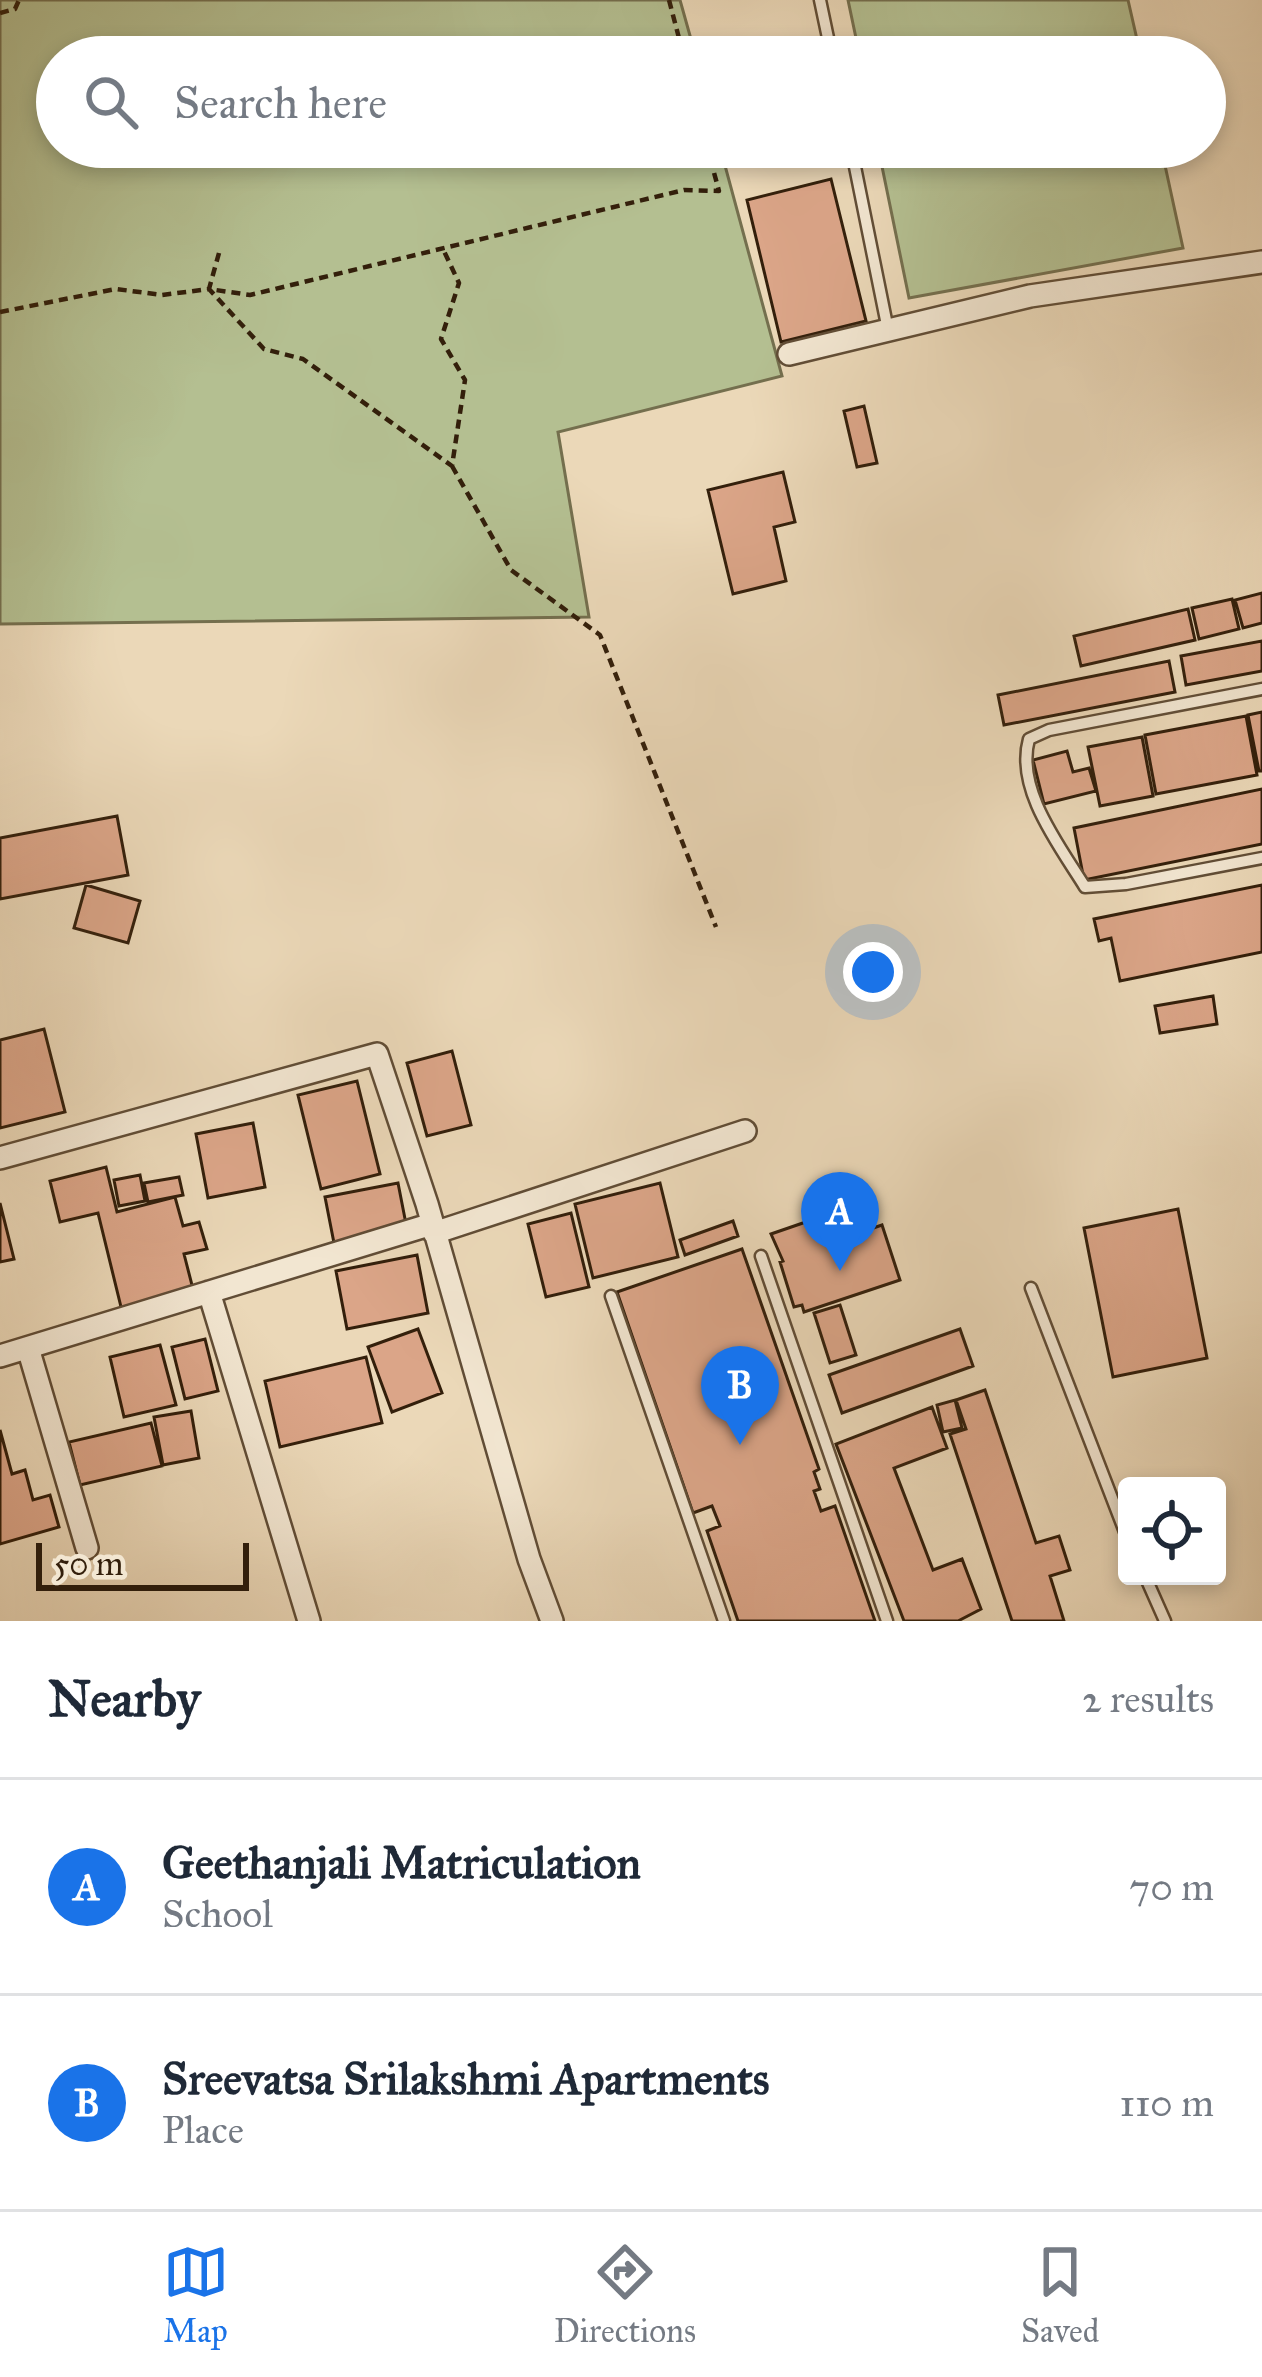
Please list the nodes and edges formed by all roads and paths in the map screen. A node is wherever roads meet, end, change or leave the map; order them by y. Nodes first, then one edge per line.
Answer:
1 (19, 0) edge
2 (669, 0) edge
3 (820, 0) edge
4 (0, 14) edge
5 (678, 36) edge
6 (828, 36) edge
7 (713, 168) edge
8 (854, 168) edge
9 (442, 248) junction
10 (219, 253) dead end
11 (1262, 262) edge
12 (208, 289) junction
13 (0, 312) edge
14 (888, 329) junction
15 (789, 353) dead end
16 (452, 466) junction
17 (1262, 689) edge
18 (1262, 858) edge
19 (716, 927) dead end
20 (745, 1131) dead end
21 (0, 1158) edge
22 (433, 1228) junction
23 (761, 1256) dead end
24 (1031, 1288) dead end
25 (209, 1292) junction
26 (611, 1296) dead end
27 (28, 1348) junction
28 (0, 1356) edge
29 (1118, 1514) edge
30 (87, 1548) dead end
31 (1149, 1585) edge
32 (309, 1621) edge
33 (552, 1621) edge
34 (724, 1621) edge
35 (886, 1621) edge
36 (1165, 1621) edge

1 - 4 path
2 - 5 path
3 - 6 lane
7 - 9 path
8 - 14 lane
9 - 12 path
9 - 16 path
10 - 12 path
11 - 14 street
12 - 13 path
12 - 16 path
14 - 15 street
16 - 19 path
17 - 18 lane
20 - 22 street
21 - 22 street
22 - 25 street
22 - 33 street
23 - 35 lane
24 - 29 lane
25 - 27 street
25 - 32 street
26 - 34 lane
27 - 28 street
27 - 30 street
31 - 36 lane

